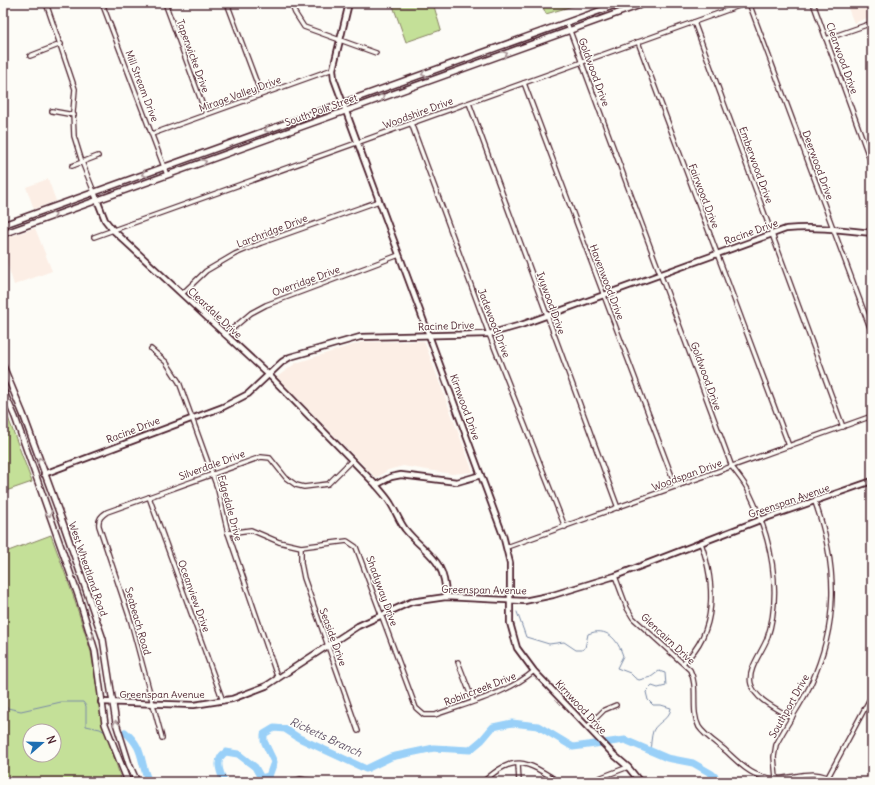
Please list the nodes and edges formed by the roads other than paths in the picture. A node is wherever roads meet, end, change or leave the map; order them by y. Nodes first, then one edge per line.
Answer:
1 (46, 3) edge
2 (102, 3) edge
3 (165, 3) edge
4 (227, 3) edge
5 (291, 3) edge
6 (349, 3) edge
7 (621, 3) edge
8 (643, 3) edge
9 (748, 3) edge
10 (813, 3) edge
11 (566, 22) junction
12 (694, 22) junction
13 (872, 23) edge
14 (570, 30) junction
15 (826, 39) junction
16 (340, 41) junction
17 (638, 42) junction
18 (61, 44) junction
19 (376, 53) dead end
20 (30, 56) dead end
21 (581, 62) junction
22 (446, 66) junction
23 (333, 69) junction
24 (448, 74) junction
25 (524, 83) junction
26 (261, 94) junction
27 (343, 103) junction
28 (469, 103) junction
29 (52, 111) dead end
30 (346, 111) junction
31 (206, 114) junction
32 (74, 115) junction
33 (411, 123) junction
34 (152, 134) junction
35 (358, 143) junction
36 (98, 156) dead end
37 (82, 162) junction
38 (872, 165) edge
39 (72, 166) dead end
40 (164, 167) junction
41 (167, 175) junction
42 (94, 192) junction
43 (97, 200) junction
44 (379, 201) junction
45 (34, 214) junction
46 (37, 221) junction
47 (3, 225) edge
48 (833, 229) junction
49 (113, 230) junction
50 (872, 233) edge
51 (3, 234) edge
52 (772, 234) junction
53 (94, 237) dead end
54 (718, 254) junction
55 (399, 256) junction
56 (660, 275) junction
57 (182, 294) junction
58 (604, 295) junction
59 (547, 316) junction
60 (872, 333) edge
61 (489, 334) junction
62 (225, 335) junction
63 (429, 336) junction
64 (151, 349) dead end
65 (3, 366) edge
66 (269, 375) junction
67 (3, 390) edge
68 (23, 414) junction
69 (872, 416) edge
70 (15, 417) junction
71 (191, 418) junction
72 (843, 426) junction
73 (789, 446) junction
74 (352, 460) junction
75 (732, 467) junction
76 (44, 474) junction
77 (212, 474) junction
78 (481, 475) junction
79 (36, 477) junction
80 (872, 483) edge
81 (376, 485) junction
82 (676, 487) junction
83 (149, 497) junction
84 (815, 502) junction
85 (618, 508) junction
86 (106, 512) joint
87 (760, 520) junction
88 (63, 523) junction
89 (54, 526) junction
90 (565, 526) junction
91 (228, 533) junction
92 (701, 543) junction
93 (302, 547) junction
94 (507, 547) junction
95 (615, 576) junction
96 (446, 597) junction
97 (509, 600) junction
98 (382, 615) junction
99 (328, 646) junction
100 (458, 662) dead end
101 (684, 662) junction
102 (534, 671) junction
103 (278, 679) junction
104 (872, 695) edge
105 (223, 701) junction
106 (473, 701) junction
107 (101, 702) junction
108 (114, 703) junction
109 (152, 703) junction
110 (616, 705) dead end
111 (428, 716) joint
112 (792, 718) junction
113 (587, 726) junction
114 (358, 731) dead end
115 (162, 738) dead end
116 (121, 743) junction
117 (112, 746) junction
118 (518, 764) junction
119 (628, 766) junction
120 (828, 777) junction
121 (776, 778) junction
122 (128, 782) edge
123 (138, 782) edge
124 (290, 782) edge
125 (315, 782) edge
126 (483, 782) edge
127 (519, 782) edge
128 (559, 782) edge
129 (589, 782) edge
130 (640, 782) edge
131 (837, 782) edge

1 - 18 street, Cleardale Drive
2 - 34 street, Mill Stream Drive
3 - 31 street, Taperwicke Drive
4 - 26 street
5 - 16 street
6 - 16 street
7 - 11 main road, South Polk Street
8 - 14 main road, South Polk Street
9 - 12 street, Woodshire Drive
9 - 48 street, Deerwood Drive
10 - 15 street, Clearwood Drive
11 - 14 street, Goldwood Drive
11 - 22 main road, South Polk Street
12 - 17 street, Woodshire Drive
12 - 52 street, Emberwood Drive
13 - 15 street
14 - 21 street, Goldwood Drive
24 -> 14 main road, South Polk Street
15 - 38 street, Clearwood Drive
16 - 19 street
16 - 23 street
17 - 21 street, Woodshire Drive
17 - 54 street, Fairwood Drive
18 - 20 street
18 - 32 street, Cleardale Drive
21 - 25 street, Woodshire Drive
21 - 56 street, Goldwood Drive
22 - 24 main road
22 -> 27 main road, South Polk Street
23 - 26 street, Mirage Valley Drive
23 - 27 street, Kirnwood Drive
30 -> 24 main road, South Polk Street
25 - 28 street, Woodshire Drive
25 - 58 street, Havenwood Drive
26 - 31 street, Mirage Valley Drive
27 - 30 street, Kirnwood Drive
27 -> 40 main road, South Polk Street
28 - 33 street, Woodshire Drive
28 - 59 street, Ivywood Drive
29 - 32 street
30 - 35 street, Kirnwood Drive
41 -> 30 main road, South Polk Street
31 - 34 street, Mirage Valley Drive
32 - 37 street, Cleardale Drive
33 - 35 street, Woodshire Drive
33 - 61 street, Jadewood Drive
34 - 40 street, Mill Stream Drive
35 - 44 street, Kirnwood Drive
35 - 49 street, Woodshire Drive
36 - 37 street
37 - 39 street
37 - 42 street, Cleardale Drive
40 - 41 street, Mill Stream Drive
40 -> 42 main road, South Polk Street
41 - 43 main road, South Polk Street
42 - 43 street, Cleardale Drive
42 - 45 main road, South Polk Street
46 -> 43 main road, South Polk Street
43 - 49 street, Cleardale Drive
44 - 55 street, Kirnwood Drive
44 - 57 street, Larchridge Drive
45 - 46 main road
45 - 47 main road, South Polk Street
46 - 51 main road, South Polk Street
48 - 50 street, Racine Drive
48 - 52 street, Racine Drive
48 - 60 street, Deerwood Drive
49 - 53 street, Woodshire Drive
49 - 57 street, Cleardale Drive
52 - 54 street, Racine Drive
52 - 72 street, Emberwood Drive
54 - 56 street, Racine Drive
54 - 73 street, Fairwood Drive
55 - 62 street, Overridge Drive
55 - 63 street, Kirnwood Drive
56 - 58 street, Racine Drive
56 - 75 street, Goldwood Drive
57 - 62 street, Cleardale Drive
58 - 59 street, Racine Drive
58 - 82 street, Havenwood Drive
59 - 61 street, Racine Drive
59 - 85 street, Ivywood Drive
61 - 63 street, Racine Drive
61 - 90 street, Jadewood Drive
62 - 66 street, Cleardale Drive
63 - 66 street, Racine Drive
63 - 78 street, Kirnwood Drive
64 - 71 street, Edgedale Drive
65 - 68 main road, West Wheatland Road
66 - 71 street, Racine Drive
66 - 74 street, Cleardale Drive
67 - 70 main road, West Wheatland Road
68 - 70 main road
76 -> 68 main road, West Wheatland Road
69 - 72 street, Woodspan Drive
70 - 79 main road, West Wheatland Road
71 - 76 street, Racine Drive
71 - 77 street, Edgedale Drive
72 - 73 street, Woodspan Drive
73 - 75 street, Woodspan Drive
74 - 77 street, Silverdale Drive
74 - 81 street, Cleardale Drive
75 - 82 street, Woodspan Drive
75 - 87 street, Goldwood Drive
76 - 79 main road, Racine Drive
76 - 88 main road, West Wheatland Road
77 - 83 street, Silverdale Drive
77 - 91 street, Edgedale Drive
78 - 81 street
78 - 94 street, Kirnwood Drive
79 -> 89 main road, West Wheatland Road
80 - 84 street, Greenspan Avenue
81 - 96 street, Cleardale Drive
82 - 85 street, Woodspan Drive
83 - 86 street, Silverdale Drive
83 - 105 street, Oceanview Drive
84 - 87 street, Greenspan Avenue
84 - 112 street, Southport Drive
85 - 90 street, Woodspan Drive
86 - 109 street, Seabeach Road
87 - 92 street, Greenspan Avenue
87 - 112 street, Goldwood Drive
88 - 89 main road
88 - 108 main road, West Wheatland Road
89 -> 107 main road, West Wheatland Road
90 - 94 street, Woodspan Drive
91 - 93 street, Shadyway Drive
91 - 103 street, Edgedale Drive
92 - 95 street, Greenspan Avenue
92 - 101 street
93 - 98 street, Shadyway Drive
93 - 99 street, Seaside Drive
94 - 97 street, Kirnwood Drive
95 - 97 street, Greenspan Avenue
95 - 101 street, Glencairn Drive
96 - 97 street, Greenspan Avenue
96 - 98 street, Greenspan Avenue
97 - 102 street, Kirnwood Drive
98 - 99 street, Greenspan Avenue
98 - 111 street, Shadyway Drive
99 - 103 street, Greenspan Avenue
99 - 114 street, Seaside Drive
100 - 106 street
101 - 121 street, Glencairn Drive
102 - 106 street, Robincreek Drive
102 - 113 street, Kirnwood Drive
103 - 105 street, Greenspan Avenue
104 - 120 street
105 - 109 street, Greenspan Avenue
106 - 111 street, Robincreek Drive
107 - 108 street, Greenspan Avenue
107 - 117 main road, West Wheatland Road
108 - 109 street, Greenspan Avenue
116 -> 108 main road, West Wheatland Road
109 - 115 street, Seabeach Road
110 - 113 street
112 - 121 street, Southport Drive
113 - 119 street, Kirnwood Drive
116 - 117 main road
116 - 123 main road, West Wheatland Road
117 - 122 main road, West Wheatland Road
118 - 126 street
118 - 127 street
118 - 128 street
119 - 129 street
119 - 130 street, Kirnwood Drive
120 - 121 street, Glencairn Drive
120 - 131 street, Glencairn Drive
124 - 125 street

